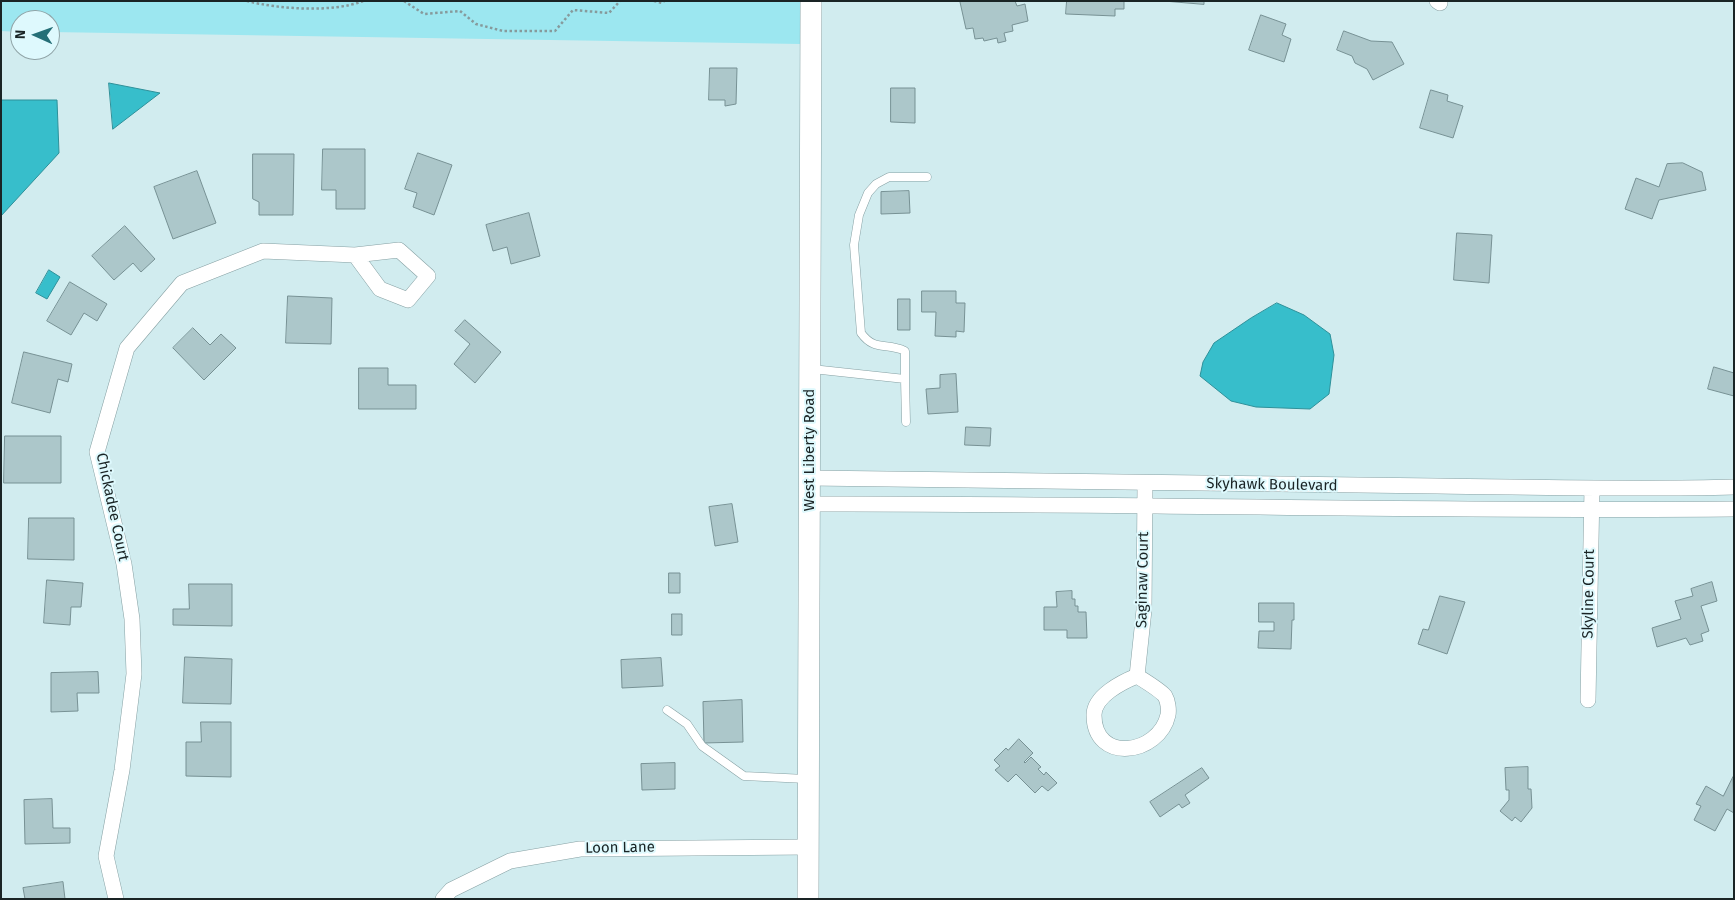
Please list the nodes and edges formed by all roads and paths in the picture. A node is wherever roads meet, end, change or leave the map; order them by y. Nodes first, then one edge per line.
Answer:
1 (247, 1) edge
2 (363, 1) edge
3 (404, 1) edge
4 (620, 1) edge
5 (654, 1) edge
6 (664, 1) edge
7 (811, 1) edge
8 (927, 177) dead end
9 (355, 256) dead end
10 (810, 369) junction
11 (905, 379) junction
12 (906, 422) dead end
13 (810, 478) junction
14 (1145, 484) junction
15 (1734, 487) edge
16 (1592, 488) junction
17 (810, 504) junction
18 (1144, 507) junction
19 (1734, 510) edge
20 (1591, 511) junction
21 (1137, 676) junction
22 (1588, 700) dead end
23 (668, 710) dead end
24 (808, 779) junction
25 (808, 846) junction
26 (116, 899) edge
27 (443, 899) edge
28 (808, 899) edge

1 - 2 path
3 - 4 path
5 - 6 path
7 - 10 main road, West Liberty Road
8 - 11 lane
9 - 26 street, Chickadee Court
10 - 11 lane
10 - 13 main road, West Liberty Road
11 - 12 lane
13 - 14 street, Skyhawk Boulevard
13 - 17 main road, West Liberty Road
14 - 16 street, Skyhawk Boulevard
14 - 18 street, Saginaw Court
15 - 16 street, Skyhawk Boulevard
16 - 20 street, Skyline Court
17 - 18 street, Skyhawk Boulevard
17 - 24 main road, West Liberty Road
18 - 20 street, Skyhawk Boulevard
18 - 21 street, Saginaw Court
19 - 20 street, Skyhawk Boulevard
20 - 22 street, Skyline Court
21 - 21 street
23 - 24 lane
24 - 25 main road, West Liberty Road
25 - 27 street, Loon Lane
25 - 28 main road, West Liberty Road

